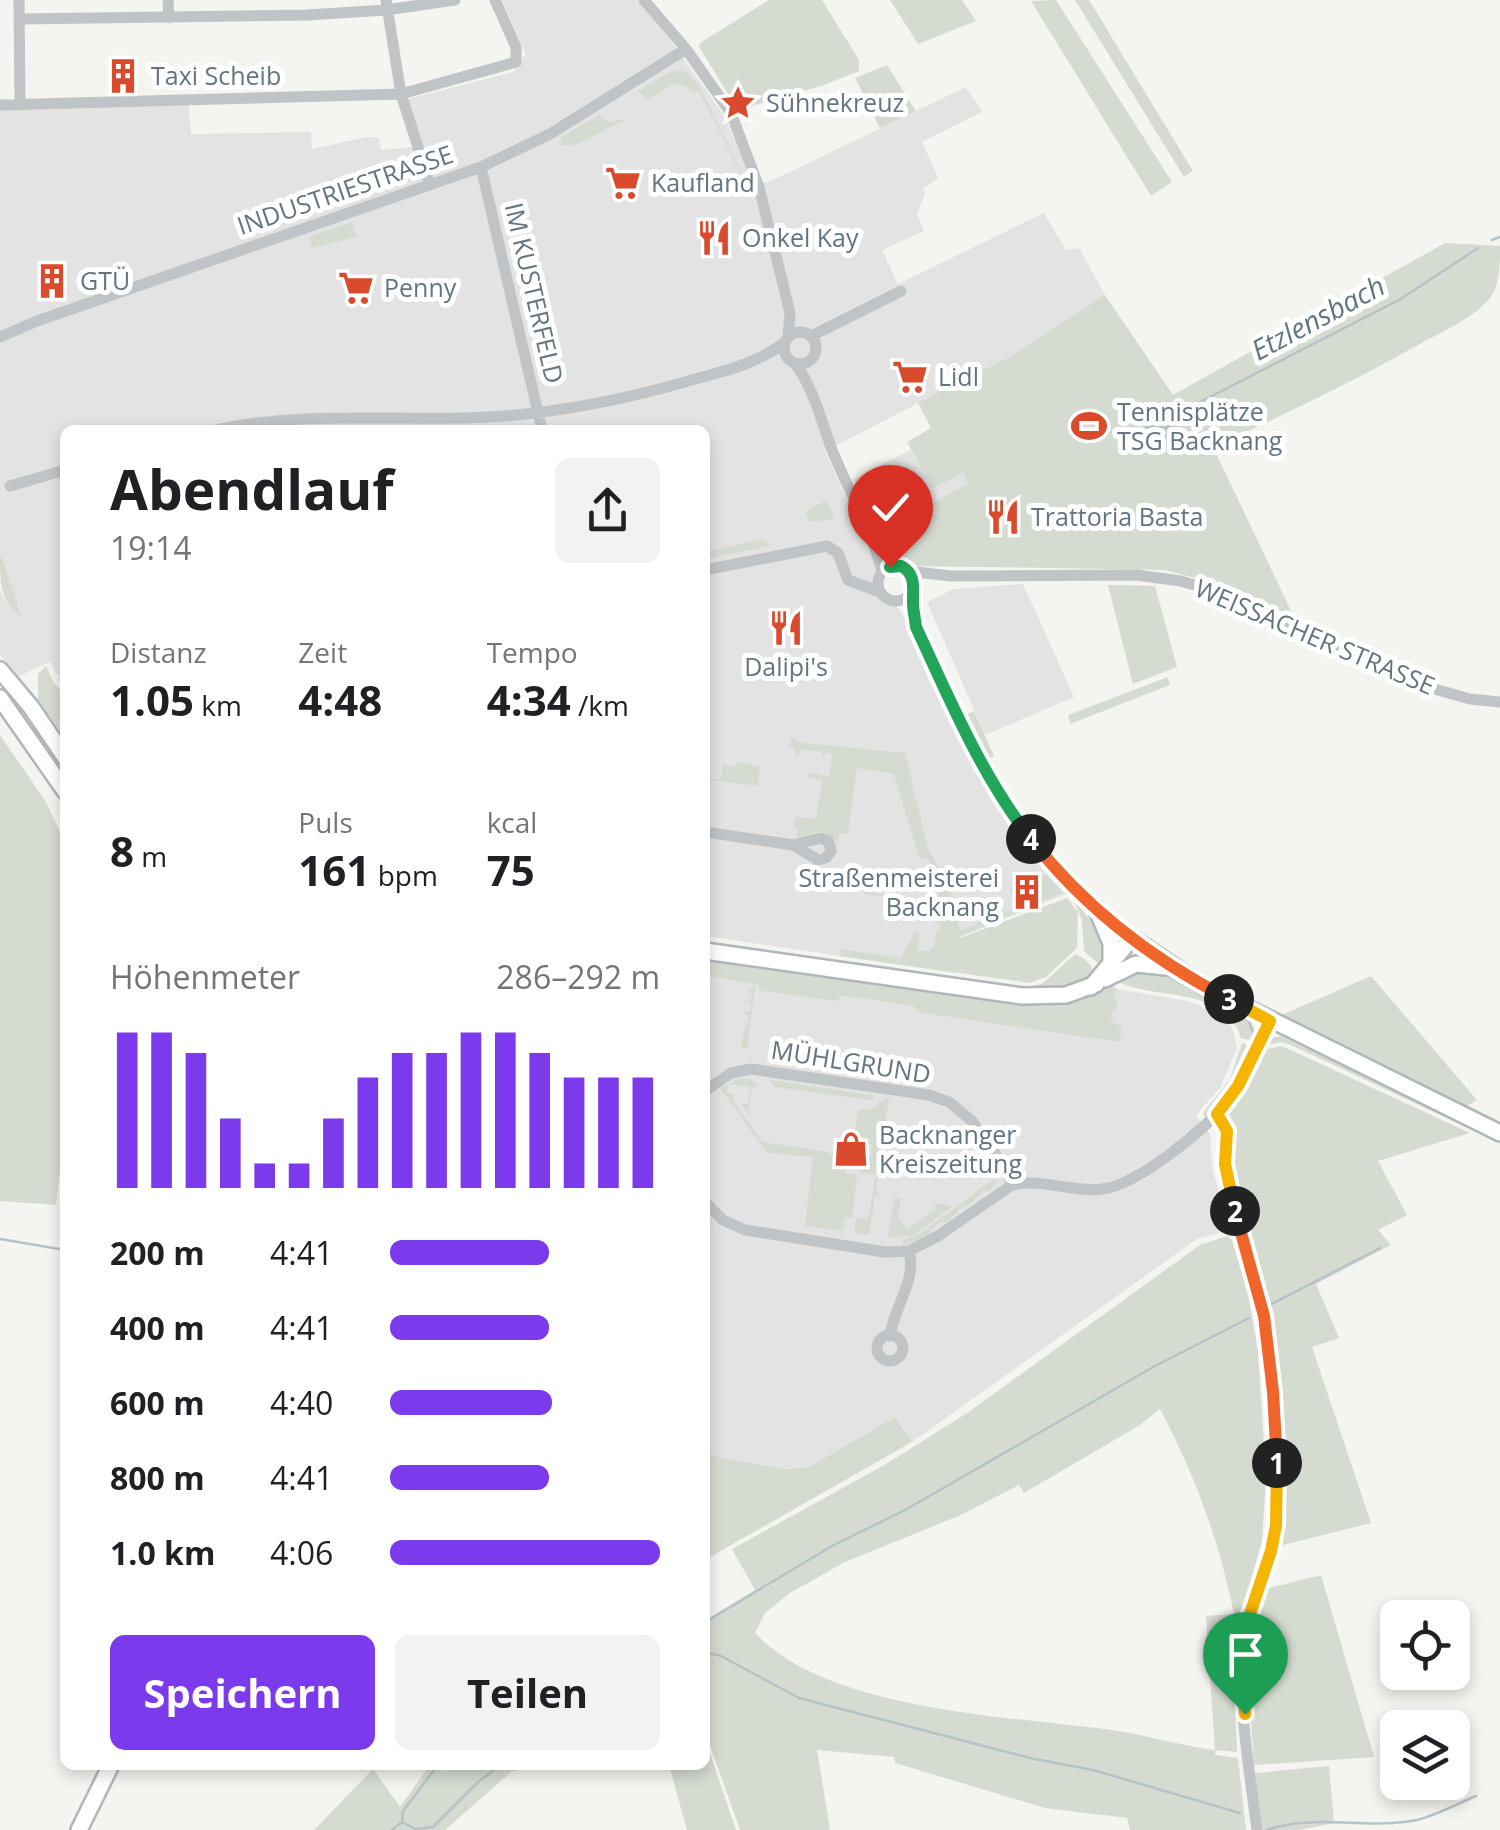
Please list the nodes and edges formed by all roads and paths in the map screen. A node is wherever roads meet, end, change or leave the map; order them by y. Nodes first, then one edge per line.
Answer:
1 (19, 0) edge
2 (168, 0) edge
3 (454, 0) edge
4 (494, 0) edge
5 (644, 0) edge
6 (386, 5) edge
7 (169, 18) junction
8 (19, 19) junction
9 (686, 49) junction
10 (401, 94) junction
11 (0, 105) edge
12 (20, 105) junction
13 (480, 166) junction
14 (430, 185) junction
15 (902, 291) dead end
16 (790, 312) junction
17 (838, 323) junction
18 (807, 334) junction
19 (0, 337) edge
20 (786, 340) junction
21 (814, 355) junction
22 (762, 359) junction
23 (793, 363) junction
24 (809, 383) junction
25 (538, 412) junction
26 (280, 424) edge
27 (541, 425) edge
28 (60, 471) edge
29 (10, 486) dead end
30 (874, 537) junction
31 (896, 566) junction
32 (710, 569) edge
33 (909, 571) junction
34 (880, 574) junction
35 (950, 576) junction
36 (864, 586) junction
37 (912, 591) junction
38 (880, 592) junction
39 (894, 601) junction
40 (916, 627) junction
41 (0, 670) edge
42 (0, 698) edge
43 (1500, 702) edge
44 (60, 749) edge
45 (60, 779) edge
46 (710, 833) edge
47 (793, 845) dead end
48 (1096, 908) junction
49 (1136, 942) junction
50 (710, 952) edge
51 (1172, 968) junction
52 (1102, 977) junction
53 (1270, 1021) junction
54 (710, 1088) edge
55 (1217, 1114) junction
56 (1500, 1133) edge
57 (1012, 1185) junction
58 (710, 1207) edge
59 (910, 1251) junction
60 (890, 1336) dead end
61 (109, 1770) edge
62 (79, 1830) edge
63 (1257, 1830) edge

1 - 8 street
2 - 7 street
3 - 6 street
4 - 10 street
5 - 9 street
6 - 7 street
6 - 10 street
7 - 8 street
8 - 12 street
9 - 13 street, INDUSTRIESTRASSE
9 - 16 street
10 - 12 street
10 - 14 street
11 - 12 street
13 - 14 street, INDUSTRIESTRASSE
13 - 25 street, IM KUSTERFELD
14 - 19 street, INDUSTRIESTRASSE
15 - 17 street
16 - 18 street
16 - 20 street
17 - 18 street
17 - 21 street
18 - 20 street
18 - 21 street
20 - 22 street
20 - 23 street
21 - 23 street
21 - 24 street
22 - 23 street
22 - 25 street
23 - 24 street
24 - 30 street
25 - 26 street
25 - 27 street, IM KUSTERFELD
28 - 29 street
30 - 31 street
30 - 34 street
31 - 33 street, WEISSACHER STRASSE
31 - 34 street
32 - 36 street
33 - 35 street, WEISSACHER STRASSE
33 - 37 street
34 - 36 street
34 - 38 street
35 - 37 street, WEISSACHER STRASSE
35 - 43 street, WEISSACHER STRASSE
36 - 38 street
37 - 39 street, WEISSACHER STRASSE
37 - 40 street
38 - 39 street
39 - 40 street
40 - 48 street
41 - 44 main road
42 - 45 main road
46 - 47 street
48 - 49 street
48 - 52 main road
49 - 51 main road
49 - 52 main road
50 - 52 main road
51 - 52 main road
51 - 53 main road
53 - 55 street
53 - 56 main road
54 - 57 street, MÜHLGRUND
55 - 57 street
55 - 63 street
57 - 59 street
58 - 59 street
59 - 60 street
61 - 62 main road

